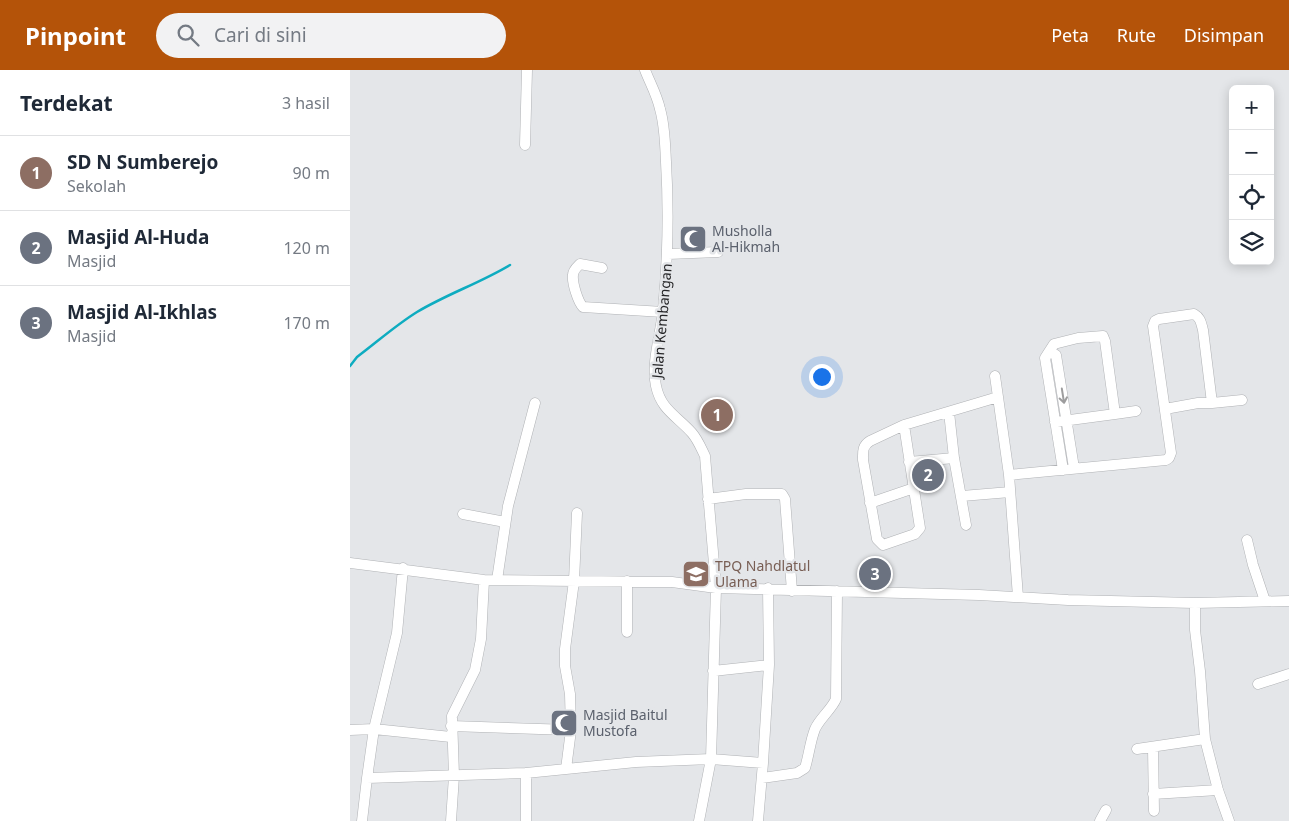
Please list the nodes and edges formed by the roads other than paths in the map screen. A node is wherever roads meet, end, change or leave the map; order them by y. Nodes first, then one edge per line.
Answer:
1 (527, 70) edge
2 (645, 70) edge
3 (525, 145) dead end
4 (718, 252) dead end
5 (668, 254) junction
6 (602, 268) dead end
7 (663, 312) junction
8 (1050, 352) junction
9 (995, 376) dead end
10 (998, 397) junction
11 (1242, 400) dead end
12 (534, 403) dead end
13 (1212, 403) junction
14 (1165, 409) junction
15 (1136, 411) dead end
16 (949, 412) junction
17 (1115, 414) junction
18 (1067, 421) junction
19 (1055, 422) junction
20 (904, 425) junction
21 (954, 458) junction
22 (909, 462) junction
23 (1074, 468) junction
24 (1063, 470) junction
25 (1009, 475) junction
26 (914, 488) junction
27 (1010, 492) junction
28 (962, 496) junction
29 (708, 498) junction
30 (870, 503) junction
31 (576, 513) dead end
32 (463, 514) dead end
33 (505, 522) junction
34 (966, 525) dead end
35 (1247, 540) dead end
36 (350, 563) edge
37 (404, 568) junction
38 (484, 580) junction
39 (497, 580) junction
40 (574, 581) junction
41 (626, 581) junction
42 (716, 588) junction
43 (768, 588) junction
44 (792, 591) junction
45 (837, 591) junction
46 (1018, 597) junction
47 (1265, 601) junction
48 (1289, 601) edge
49 (1195, 602) junction
50 (627, 632) dead end
51 (769, 665) junction
52 (713, 671) junction
53 (1289, 674) edge
54 (1258, 684) dead end
55 (374, 729) junction
56 (350, 730) edge
57 (571, 730) junction
58 (451, 732) junction
59 (1205, 739) junction
60 (1153, 748) junction
61 (1137, 749) dead end
62 (711, 759) junction
63 (763, 763) junction
64 (566, 769) junction
65 (526, 773) junction
66 (454, 776) junction
67 (368, 778) junction
68 (762, 778) junction
69 (1218, 790) junction
70 (1153, 794) junction
71 (1106, 810) dead end
72 (1154, 811) dead end
73 (362, 821) edge
74 (452, 821) edge
75 (526, 821) edge
76 (699, 821) edge
77 (758, 821) edge
78 (1100, 821) edge
79 (1229, 821) edge

1 - 3 street
2 - 5 street, Jalan Kembangan
4 - 5 street
5 - 7 street, Jalan Kembangan
6 - 7 street
7 - 29 street, Jalan Kembangan
8 - 17 street
8 -> 18 street
8 - 19 street
9 - 10 street
10 - 16 street
10 - 25 street
11 - 13 street
12 - 33 street
13 - 14 street
13 - 14 street
14 - 23 street
15 - 17 street
16 - 20 street
16 - 21 street
17 - 18 street
18 - 19 street
18 - 23 street
19 - 24 street
20 - 22 street
20 - 30 street
21 - 22 street
21 - 28 street
22 - 26 street
23 - 24 street
24 - 25 street
25 - 27 street
26 - 30 street
26 - 30 street
27 - 28 street
27 - 46 street
28 - 34 street
29 - 42 street, Jalan Kembangan
29 - 44 street
31 - 40 street
32 - 33 street
33 - 39 street
35 - 47 street
36 - 37 street
37 - 38 street
37 - 55 street
38 - 39 street
38 - 58 street
39 - 40 street
40 - 41 street
40 - 57 street
41 - 42 street
41 - 50 street
42 - 43 street
42 - 52 street, Jalan Kembangan
43 - 44 street
43 - 51 street
44 - 45 street
45 - 46 street
45 - 68 street
46 - 49 street
47 - 48 street
47 - 49 street
49 - 59 street
51 - 52 street
51 - 63 street
52 - 62 street, Jalan Kembangan
53 - 54 street
55 - 56 street
55 - 58 street
55 - 67 street
57 - 58 street
57 - 64 street
58 - 66 street
59 - 60 street
59 - 69 street
60 - 61 street
60 - 70 street
62 - 63 street
62 - 64 street
62 - 76 street, Jalan Kembangan
63 - 68 street
64 - 65 street
65 - 66 street
65 - 75 street
66 - 67 street
66 - 74 street
67 - 73 street
68 - 77 street
69 - 70 street
69 - 79 street
70 - 72 street
71 - 78 street

